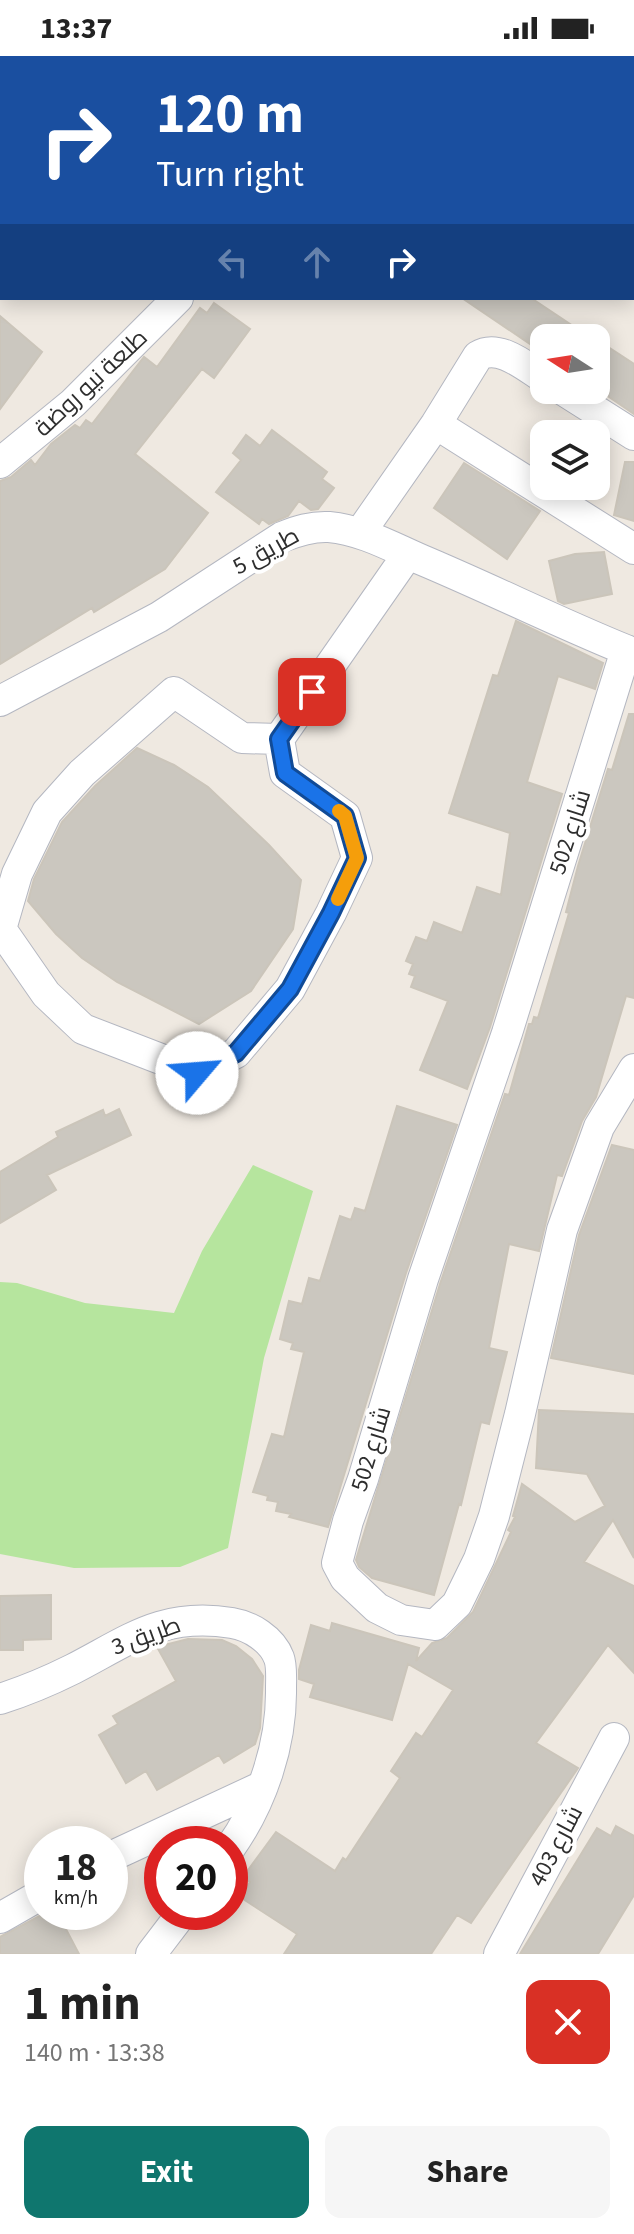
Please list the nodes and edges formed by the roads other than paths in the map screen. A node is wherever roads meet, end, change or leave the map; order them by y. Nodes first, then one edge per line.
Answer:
1 (176, 300) edge
2 (530, 370) edge
3 (585, 404) edge
4 (436, 424) junction
5 (634, 435) edge
6 (0, 463) edge
7 (360, 533) junction
8 (634, 549) edge
9 (408, 554) junction
10 (630, 653) edge
11 (0, 701) edge
12 (279, 739) junction
13 (634, 1069) edge
14 (0, 1699) edge
15 (614, 1738) dead end
16 (263, 1786) junction
17 (244, 1826) edge
18 (128, 1849) edge
19 (24, 1904) edge
20 (0, 1918) edge
21 (169, 1930) edge
22 (151, 1954) edge
23 (499, 1954) edge

1 - 6 street, طلعة نيو روضة
2 - 4 street
3 - 5 street
4 - 7 street
4 - 8 street
7 - 9 street, طريق 5
7 - 11 street, طريق 5
9 - 10 street, طريق 5
9 - 12 street
10 - 13 street, شارع 502
12 - 12 street
14 - 16 street, طريق 3
15 - 23 street, شارع 403
16 - 17 street, طريق 3
16 - 18 street
19 - 20 street
21 - 22 street

